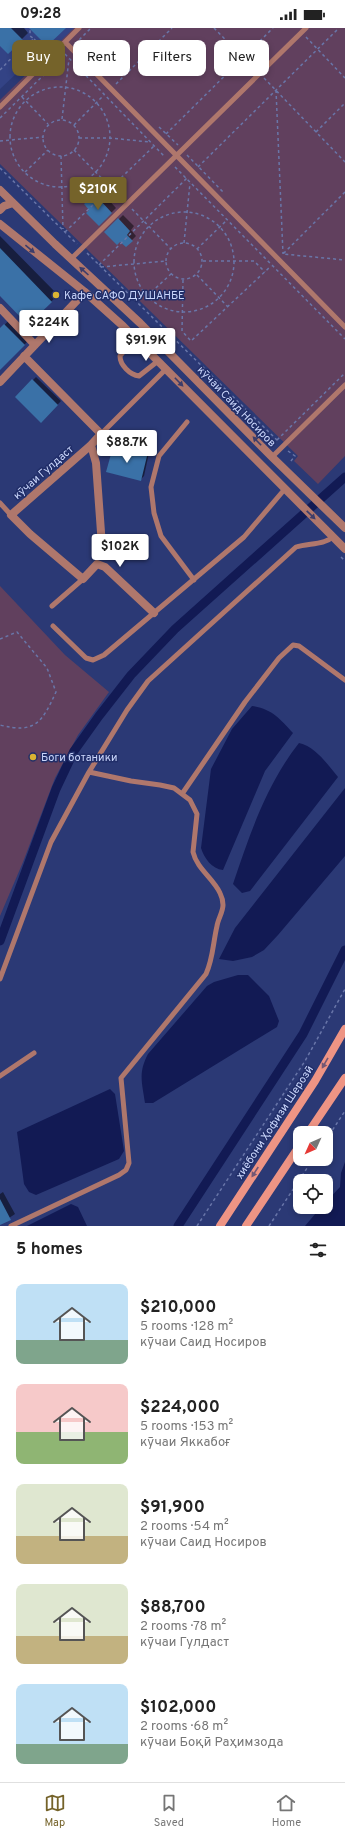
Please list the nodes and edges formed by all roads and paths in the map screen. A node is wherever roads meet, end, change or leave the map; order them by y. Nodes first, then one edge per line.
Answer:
1 (30, 28) edge
2 (79, 28) edge
3 (91, 28) edge
4 (172, 28) edge
5 (214, 28) edge
6 (273, 28) edge
7 (306, 28) edge
8 (339, 28) edge
9 (301, 33) junction
10 (34, 39) joint
11 (226, 40) edge
12 (261, 40) edge
13 (65, 42) joint
14 (71, 48) junction
15 (317, 49) junction
16 (65, 54) joint
17 (69, 59) junction
18 (269, 64) edge
19 (0, 70) edge
20 (31, 76) edge
21 (42, 76) edge
22 (226, 76) edge
23 (257, 76) edge
24 (261, 76) edge
25 (345, 78) edge
26 (116, 84) dead end
27 (65, 88) junction
28 (276, 90) junction
29 (104, 95) junction
30 (21, 97) junction
31 (26, 101) junction
32 (96, 103) junction
33 (345, 103) edge
34 (0, 107) edge
35 (0, 118) edge
36 (62, 119) junction
37 (48, 124) junction
38 (74, 125) junction
39 (316, 132) junction
40 (43, 137) junction
41 (79, 138) junction
42 (110, 138) junction
43 (11, 140) junction
44 (160, 140) junction
45 (0, 141) edge
46 (150, 142) junction
47 (154, 146) junction
48 (48, 150) junction
49 (61, 156) junction
50 (176, 156) junction
51 (170, 162) junction
52 (345, 162) edge
53 (0, 168) edge
54 (25, 172) junction
55 (192, 172) junction
56 (186, 179) junction
57 (190, 183) junction
58 (61, 187) junction
59 (0, 190) edge
60 (345, 192) edge
61 (13, 203) junction
62 (0, 210) edge
63 (187, 212) junction
64 (227, 220) junction
65 (0, 224) edge
66 (219, 227) junction
67 (62, 229) junction
68 (65, 232) junction
69 (184, 243) junction
70 (82, 248) junction
71 (197, 249) junction
72 (283, 254) junction
73 (71, 259) junction
74 (345, 260) edge
75 (166, 261) junction
76 (202, 261) junction
77 (233, 261) junction
78 (134, 264) junction
79 (98, 265) junction
80 (271, 266) junction
81 (101, 267) junction
82 (265, 272) junction
83 (170, 274) junction
84 (197, 275) junction
85 (183, 280) junction
86 (85, 292) junction
87 (147, 296) junction
88 (218, 297) junction
89 (228, 307) junction
90 (0, 308) edge
91 (182, 311) junction
92 (345, 327) edge
93 (135, 338) junction
94 (345, 339) edge
95 (35, 345) junction
96 (165, 348) junction
97 (24, 356) junction
98 (157, 359) junction
99 (166, 369) junction
100 (345, 372) edge
101 (0, 382) edge
102 (345, 385) edge
103 (188, 422) dead end
104 (101, 434) junction
105 (277, 440) junction
106 (91, 445) junction
107 (283, 446) junction
108 (272, 457) junction
109 (290, 462) dead end
110 (284, 490) junction
111 (0, 503) edge
112 (11, 515) junction
113 (345, 528) edge
114 (330, 534) junction
115 (102, 546) dead end
116 (345, 549) edge
117 (83, 579) junction
118 (194, 580) junction
119 (52, 606) dead end
120 (154, 613) junction
121 (53, 626) dead end
122 (0, 639) edge
123 (345, 680) edge
124 (0, 725) edge
125 (89, 772) junction
126 (182, 794) junction
127 (0, 979) edge
128 (345, 989) edge
129 (345, 1030) edge
130 (34, 1053) dead end
131 (0, 1076) edge
132 (345, 1078) edge
133 (345, 1111) edge
134 (313, 1126) edge
135 (333, 1129) edge
136 (293, 1156) edge
137 (308, 1166) edge
138 (11, 1226) edge
139 (197, 1226) edge
140 (220, 1226) edge
141 (246, 1226) edge
142 (269, 1226) edge

1 - 10 path
2 - 13 lane
3 - 14 path
4 - 26 path
5 - 11 path
6 - 12 path
7 - 9 lane
8 - 15 path
9 - 15 path
9 - 18 lane
10 - 19 path
13 - 14 lane
14 - 16 path
14 - 44 lane
15 - 25 path
15 - 28 path
16 - 17 path
17 - 27 path
17 - 29 path
20 - 34 lane
21 - 30 path
22 - 44 path
23 - 50 lane
24 - 28 path
27 - 31 path
27 - 32 path
27 - 36 path
28 - 39 path
28 - 55 path
28 - 72 path
29 - 32 path
29 - 46 path
30 - 31 path
30 - 35 path
31 - 37 path
31 - 43 path
32 - 38 path
32 - 42 path
33 - 39 path
36 - 37 path
36 - 38 path
37 - 40 path
38 - 41 path
39 - 52 path
40 - 43 path
40 - 48 path
41 - 42 path
41 - 49 path
42 - 46 path
42 - 58 path
43 - 45 path
43 - 54 path
44 - 47 path
44 - 50 lane
46 - 47 path
47 - 51 path
47 - 68 path
48 - 49 path
48 - 54 path
49 - 58 path
50 - 51 lane
50 - 55 lane
51 - 56 path
51 - 70 lane
53 - 67 path
54 - 58 path
55 - 56 path
55 - 92 lane
56 - 57 path
56 - 79 path
57 - 63 path
57 - 64 path
58 - 67 path
59 - 61 street, кӯчаи Саид Носиров
60 - 72 path
61 - 62 street
61 - 73 street, кӯчаи Саид Носиров
63 - 66 path
63 - 69 path
63 - 78 path
64 - 66 path
64 - 80 path
65 -> 86 street
66 - 71 path
66 - 77 path
67 - 68 path
68 - 70 path
69 - 71 path
69 - 75 path
70 - 73 lane
70 - 79 path
71 - 76 path
72 - 74 path
96 -> 73 street, кӯчаи Саид Носиров
75 - 78 path
75 - 83 path
76 - 77 path
76 - 84 path
77 - 82 path
77 - 88 path
78 - 81 path
78 - 87 path
79 - 81 path
80 - 82 path
80 - 94 path
81 - 105 path
82 - 89 path
83 - 85 path
83 - 87 path
84 - 85 path
84 - 88 path
85 - 91 path
86 - 93 street
86 - 95 street
87 - 91 path
88 - 89 path
88 - 91 path
89 - 91 path
90 - 95 street
93 - 98 street
93 - 98 lane
95 - 97 street
96 - 98 street
108 -> 96 street, кӯчаи Саид Носиров
97 - 101 street
97 - 104 street
98 - 99 street
99 - 104 lane
99 -> 110 street
100 - 105 path
102 - 107 lane
103 - 118 lane
104 - 106 street, кӯчаи Гулдаст
105 - 107 path
106 - 112 street, кӯчаи Гулдаст
106 - 115 street
107 - 108 lane
107 - 109 path
108 - 113 street, кӯчаи Саид Носиров
110 -> 114 street
110 - 118 lane
111 - 112 lane, кӯчаи Гулдаст
112 - 117 street
114 - 116 street
114 - 125 lane
117 - 119 lane
117 - 120 street
118 - 120 lane
120 - 121 lane
122 - 124 path
123 - 126 lane
125 - 126 lane
125 - 127 lane
126 - 138 lane
128 - 139 path
129 -> 140 main road, хиёбони Ҳофизи Шерозӣ
130 - 131 lane
132 - 134 main road
133 - 135 path
136 - 141 main road
137 - 142 path

